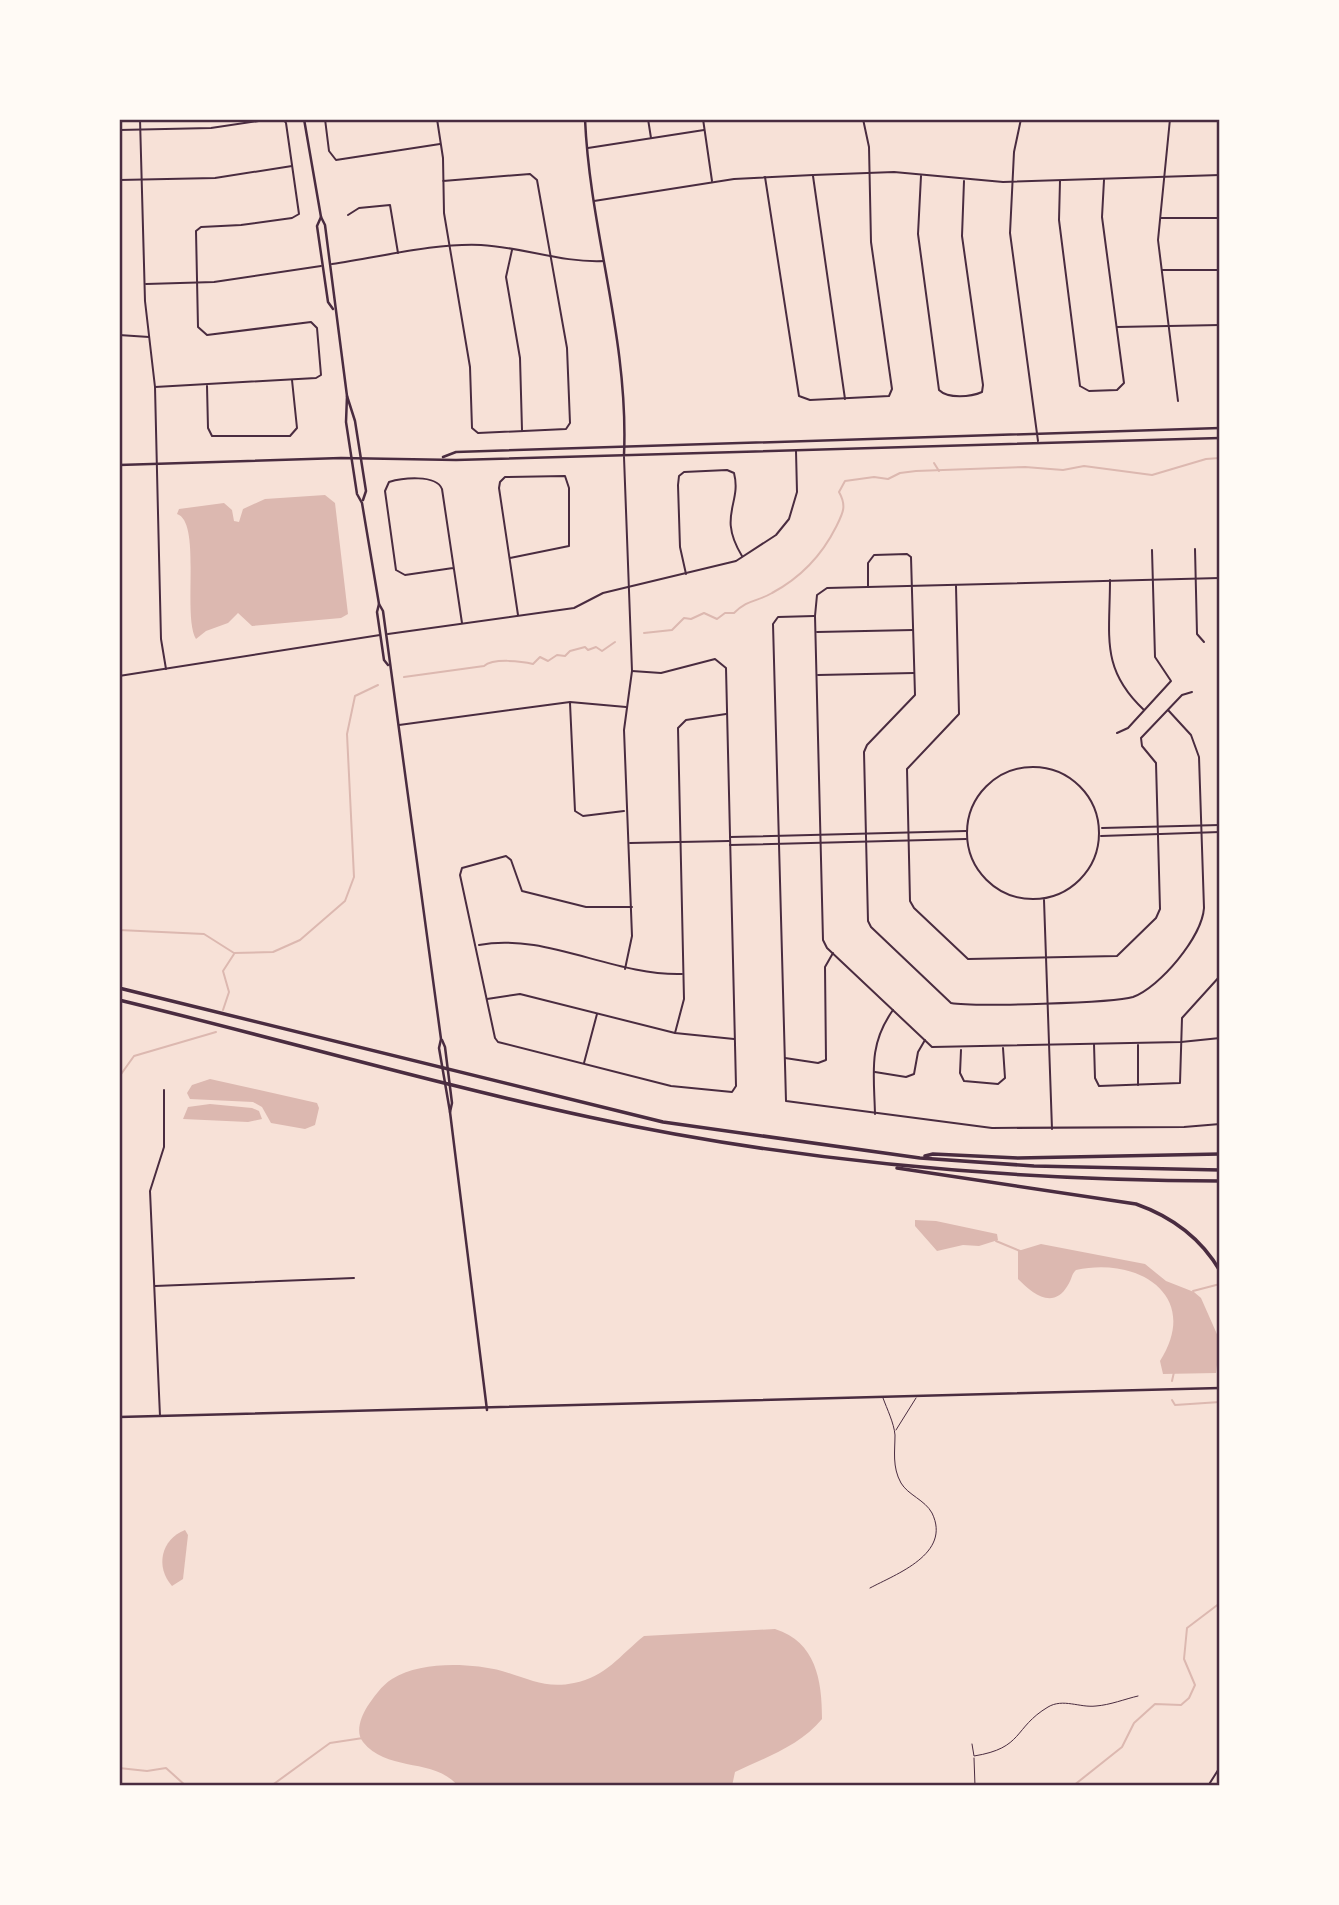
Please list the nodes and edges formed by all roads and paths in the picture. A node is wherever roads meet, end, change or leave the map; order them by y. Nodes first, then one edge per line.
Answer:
1 (140, 119) edge
2 (272, 119) edge
3 (283, 119) edge
4 (304, 119) edge
5 (325, 119) edge
6 (437, 119) edge
7 (585, 119) edge
8 (648, 119) edge
9 (703, 119) edge
10 (863, 119) edge
11 (1103, 119) edge
12 (1170, 119) edge
13 (1192, 119) edge
14 (1021, 120) edge
15 (1220, 121) edge
16 (119, 130) edge
17 (141, 130) junction
18 (704, 130) junction
19 (651, 139) junction
20 (441, 144) junction
21 (587, 149) junction
22 (293, 166) junction
23 (870, 173) junction
24 (1220, 174) edge
25 (813, 175) junction
26 (921, 175) junction
27 (1164, 175) junction
28 (765, 177) junction
29 (1104, 179) junction
30 (119, 180) edge
31 (142, 180) junction
32 (964, 180) junction
33 (1060, 180) junction
34 (443, 181) junction
35 (1012, 181) junction
36 (712, 182) junction
37 (594, 201) junction
38 (348, 215) dead end
39 (321, 218) junction
40 (1160, 218) junction
41 (1220, 218) edge
42 (450, 247) junction
43 (512, 250) junction
44 (398, 254) junction
45 (551, 259) junction
46 (605, 261) junction
47 (331, 264) junction
48 (323, 266) junction
49 (1220, 270) edge
50 (1161, 271) junction
51 (196, 282) junction
52 (145, 284) junction
53 (334, 310) junction
54 (1168, 325) junction
55 (1220, 325) edge
56 (1117, 327) junction
57 (119, 335) edge
58 (151, 337) junction
59 (292, 379) junction
60 (206, 385) junction
61 (155, 387) junction
62 (347, 397) junction
63 (845, 399) junction
64 (1178, 401) dead end
65 (1220, 428) edge
66 (522, 431) junction
67 (1038, 434) junction
68 (1220, 438) edge
69 (1038, 442) junction
70 (624, 447) junction
71 (796, 450) junction
72 (624, 455) junction
73 (443, 457) junction
74 (352, 458) junction
75 (360, 459) junction
76 (157, 464) junction
77 (119, 465) edge
78 (362, 503) junction
79 (1195, 549) dead end
80 (1152, 550) dead end
81 (743, 557) junction
82 (510, 558) junction
83 (453, 568) junction
84 (686, 574) junction
85 (1220, 578) edge
86 (1153, 579) junction
87 (1196, 579) junction
88 (1110, 580) junction
89 (956, 584) junction
90 (913, 585) junction
91 (868, 587) junction
92 (628, 588) junction
93 (379, 604) junction
94 (518, 616) junction
95 (816, 616) junction
96 (462, 624) junction
97 (914, 630) junction
98 (816, 632) junction
99 (387, 634) junction
100 (380, 635) junction
101 (1204, 642) dead end
102 (389, 667) junction
103 (166, 669) junction
104 (632, 671) junction
105 (915, 673) junction
106 (817, 675) junction
107 (119, 676) edge
108 (1192, 692) dead end
109 (569, 702) junction
110 (627, 708) junction
111 (1168, 710) junction
112 (1144, 711) junction
113 (727, 714) junction
114 (398, 725) junction
115 (1118, 733) dead end
116 (626, 811) junction
117 (1201, 825) junction
118 (1220, 825) edge
119 (1158, 827) junction
120 (1100, 828) junction
121 (967, 831) junction
122 (909, 832) junction
123 (1220, 832) edge
124 (866, 833) junction
125 (1158, 833) junction
126 (1202, 833) junction
127 (821, 834) junction
128 (778, 835) junction
129 (1100, 836) junction
130 (730, 839) junction
131 (967, 839) junction
132 (909, 840) junction
133 (866, 841) junction
134 (680, 842) junction
135 (821, 842) junction
136 (629, 843) junction
137 (778, 843) junction
138 (730, 845) junction
139 (1044, 899) junction
140 (632, 907) junction
141 (478, 946) junction
142 (833, 953) junction
143 (1046, 958) junction
144 (625, 969) junction
145 (683, 974) junction
146 (1220, 976) edge
147 (119, 988) edge
148 (487, 999) junction
149 (119, 1000) edge
150 (1047, 1001) junction
151 (894, 1010) junction
152 (597, 1014) junction
153 (676, 1033) junction
154 (1220, 1038) edge
155 (441, 1039) junction
156 (735, 1039) junction
157 (925, 1040) junction
158 (1181, 1042) junction
159 (1138, 1043) junction
160 (1094, 1044) junction
161 (1049, 1046) junction
162 (1003, 1047) junction
163 (961, 1048) junction
164 (784, 1058) junction
165 (584, 1064) junction
166 (874, 1072) junction
167 (1139, 1086) junction
168 (164, 1090) dead end
169 (450, 1112) junction
170 (875, 1115) junction
171 (1220, 1124) edge
172 (1052, 1130) junction
173 (1220, 1154) edge
174 (920, 1158) junction
175 (892, 1166) junction
176 (1220, 1170) edge
177 (1220, 1181) edge
178 (1220, 1270) edge
179 (354, 1278) dead end
180 (154, 1286) junction
181 (1220, 1388) edge
182 (883, 1398) junction
183 (916, 1398) junction
184 (487, 1410) junction
185 (119, 1417) edge
186 (160, 1417) junction
187 (895, 1432) junction
188 (870, 1588) dead end
189 (1138, 1696) dead end
190 (972, 1744) dead end
191 (974, 1756) junction
192 (1220, 1766) edge
193 (975, 1786) edge
194 (1208, 1786) edge

1 - 17 street
2 - 17 street
3 - 22 street
4 - 39 main road
5 - 20 street
6 - 20 street
7 - 21 main road
8 - 19 street
9 - 18 street
10 - 23 street
11 - 14 street
12 - 27 street
13 - 15 street
14 - 35 street
16 - 17 street
17 - 31 street
18 - 19 street
18 - 36 street
19 - 21 street
20 - 34 street
21 - 37 main road
22 - 31 street
22 - 51 street
23 - 25 street
23 - 26 street
23 - 63 street
24 - 27 street
25 - 28 street
25 - 63 street
26 - 32 street
26 - 32 street
27 - 29 street
27 - 40 street
28 - 36 street
28 - 63 street
29 - 33 street
29 - 56 street
30 - 31 street
31 - 52 street
32 - 35 street
33 - 35 street
33 - 56 street
34 - 42 street
34 - 45 street
35 - 67 street
36 - 37 street
37 - 46 main road
38 - 44 street
39 - 47 main road
39 - 48 main road
40 - 41 street
40 - 50 street
42 - 43 street
42 - 44 street
42 - 66 street
43 - 45 street
43 - 66 street
44 - 47 street
45 - 46 street
45 - 66 street
46 - 70 main road
47 - 48 main road
47 - 53 main road
48 - 51 street
48 - 53 main road
49 - 50 street
50 - 54 street
51 - 52 street
51 - 59 street
52 - 58 street
53 - 62 main road
54 - 55 street
54 - 56 street
54 - 64 street
57 - 58 street
58 - 61 street
59 - 60 street
59 - 60 street
60 - 61 street
61 - 76 street
62 - 74 main road
62 - 75 main road
65 - 67 main road
67 - 69 street
67 - 70 main road
68 - 69 main road
69 - 71 main road
70 - 72 main road
70 - 73 main road
71 - 72 main road
71 - 81 street
72 - 73 main road
72 - 92 street
73 - 75 main road
74 - 75 main road
74 - 76 main road
74 - 78 main road
75 - 78 main road
76 - 77 main road
76 - 103 street
78 - 93 main road
79 - 87 street
80 - 86 street
81 - 84 street
81 - 84 street
82 - 82 street
82 - 94 street
83 - 83 street
83 - 96 street
84 - 92 street
85 - 87 street
86 - 87 street
86 - 88 street
86 - 112 street
87 - 101 street
88 - 89 street
88 - 112 street
89 - 90 street
89 - 122 street
90 - 91 street
90 - 91 street
90 - 97 street
91 - 95 street
92 - 94 street
92 - 104 street
93 - 99 main road
93 - 100 main road
94 - 96 street
95 - 98 street
95 - 128 street
96 - 99 street
97 - 98 street
97 - 105 street
98 - 106 street
99 - 102 main road
100 - 102 main road
100 - 103 street
102 - 114 main road
103 - 107 street
104 - 110 street
104 - 113 street
105 - 106 street
105 - 124 street
106 - 127 street
108 - 111 street
109 - 110 street
109 - 114 street
109 - 116 street
110 - 116 street
111 - 117 street
111 - 119 street
112 - 115 street
113 - 130 street
113 - 134 street
114 - 155 main road
116 - 136 street
117 - 118 street
117 - 119 street
117 - 126 street
119 - 120 street
119 - 125 street
120 - 121 street
120 - 129 street
121 - 122 street
121 - 131 street
122 - 124 street
122 - 132 street
123 - 126 street
124 - 127 street
124 - 133 street
125 - 126 street
125 - 129 street
125 - 143 street
126 - 150 street
127 - 128 street
127 - 135 street
128 - 130 street
128 - 137 street
129 - 139 street
130 - 134 street
130 - 138 street
131 - 132 street
131 - 139 street
132 - 133 street
132 - 143 street
133 - 135 street
133 - 150 street
134 - 136 street
134 - 145 street
135 - 137 street
135 - 142 street
136 - 140 street
137 - 138 street
137 - 164 street
138 - 156 street
139 - 143 street
140 - 141 street
140 - 144 street
141 - 144 street
141 - 148 street
142 - 151 street
142 - 164 street
143 - 150 street
144 - 145 street
145 - 153 street
146 - 158 street
147 - 174 highway
148 - 152 street
148 - 165 street
149 - 175 highway
150 - 161 street
151 - 157 street
151 - 166 street
152 - 153 street
152 - 165 street
153 - 156 street
154 - 158 street
155 - 169 main road
155 - 169 main road
156 - 165 street
157 - 163 street
157 - 166 street
158 - 159 street
158 - 167 street
159 - 160 street
159 - 167 street
160 - 161 street
160 - 167 street
161 - 162 street
161 - 172 street
162 - 163 street
162 - 163 street
164 - 170 street
166 - 170 street
168 - 180 street
169 - 184 main road
170 - 172 street
171 - 172 street
173 - 174 highway
174 - 176 highway
175 - 177 highway
175 - 178 highway
179 - 180 street
180 - 186 street
181 - 183 main road
182 - 183 main road
182 - 184 main road
182 - 187 lane
183 - 187 lane
184 - 186 main road
185 - 186 main road
187 - 188 lane
189 - 191 lane
190 - 191 lane
191 - 193 lane
192 - 194 street

